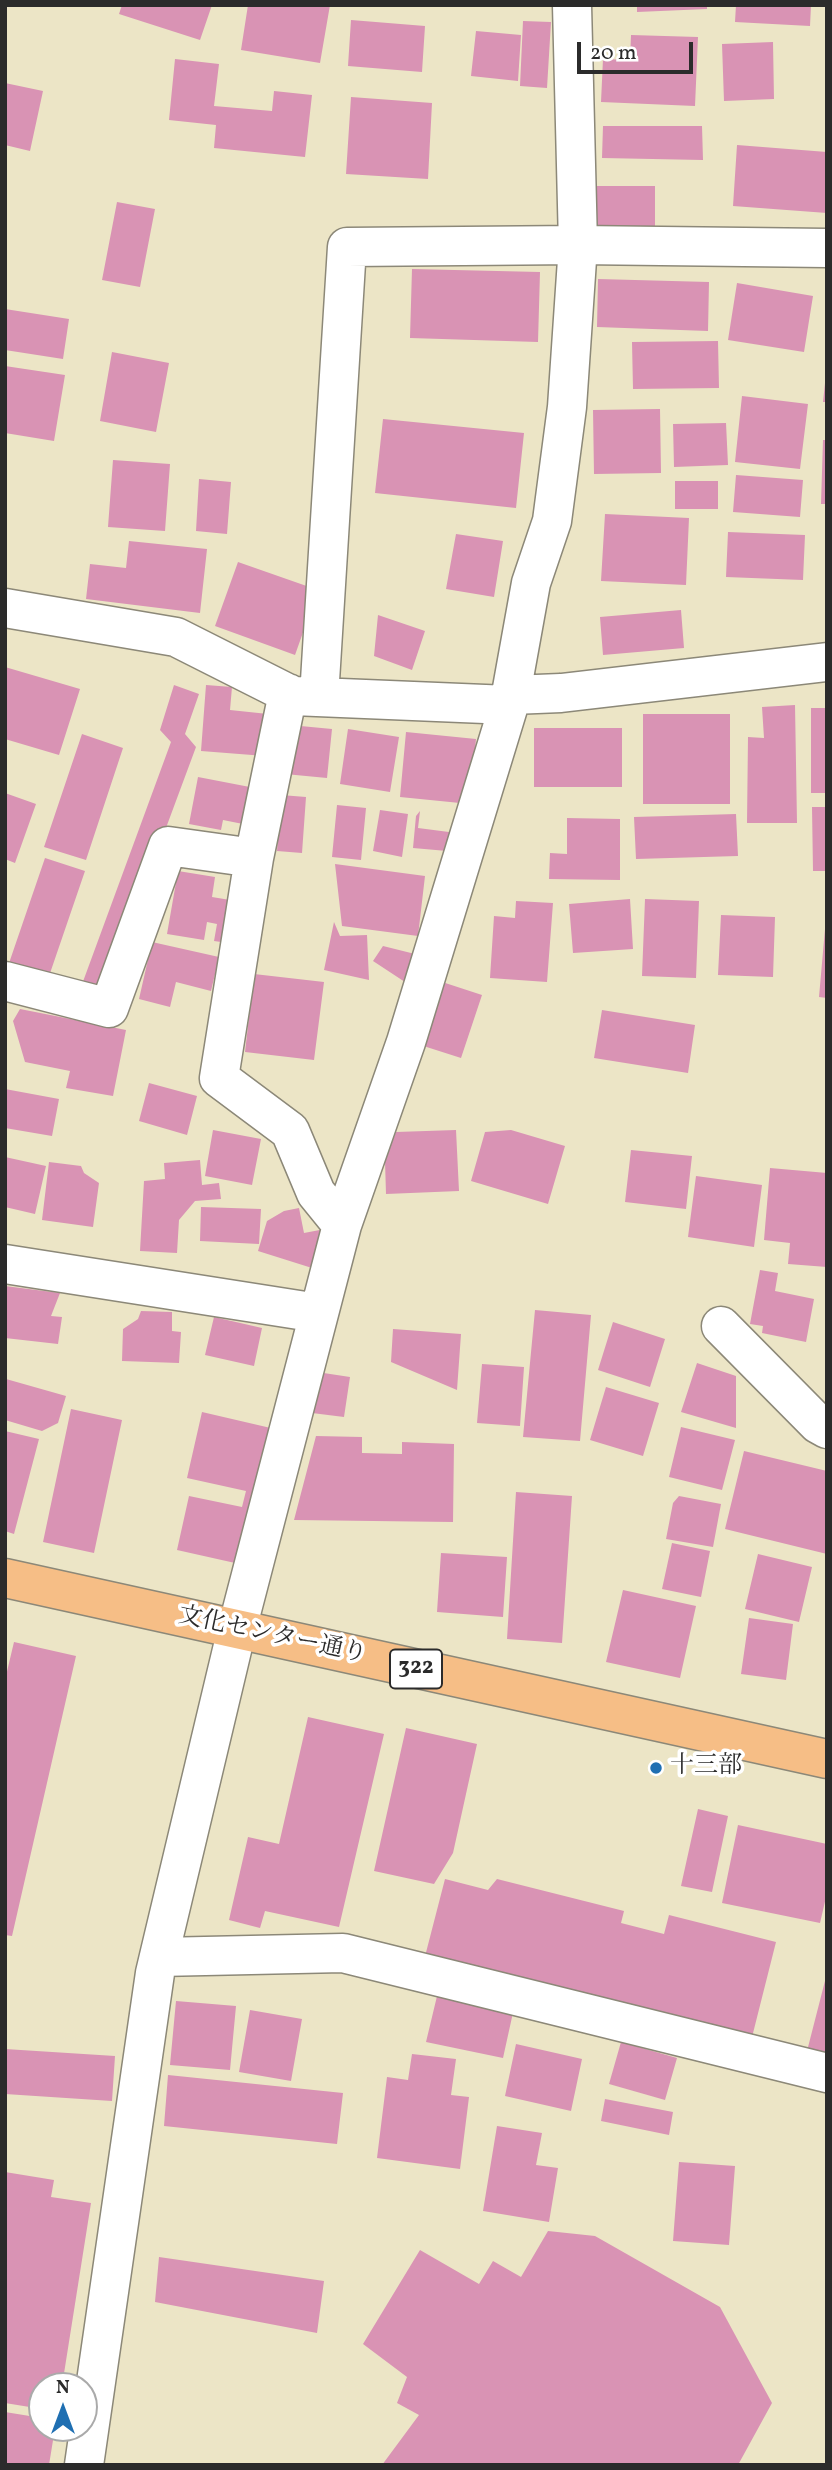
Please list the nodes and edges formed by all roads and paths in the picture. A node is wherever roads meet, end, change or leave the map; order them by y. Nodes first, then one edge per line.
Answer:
1 (572, 5) edge
2 (578, 244) junction
3 (827, 248) edge
4 (5, 608) edge
5 (827, 662) edge
6 (303, 695) junction
7 (510, 700) junction
8 (254, 858) junction
9 (5, 981) edge
10 (342, 1225) junction
11 (5, 1264) edge
12 (318, 1313) junction
13 (721, 1326) dead end
14 (827, 1429) edge
15 (5, 1578) edge
16 (237, 1629) junction
17 (827, 1759) edge
18 (159, 1957) junction
19 (827, 2073) edge
20 (84, 2465) edge

1 - 2 street
2 - 3 street
2 - 6 street
2 - 7 street
4 - 6 street
5 - 7 street
6 - 7 street
6 - 8 street
7 - 10 street
8 - 9 street
8 - 10 street
10 - 12 street
11 - 12 street
12 - 16 street
13 - 14 street
15 - 16 highway, 文化センター通り / 322
16 - 17 highway, 文化センター通り / 322
16 - 18 street
18 - 19 street
18 - 20 street

